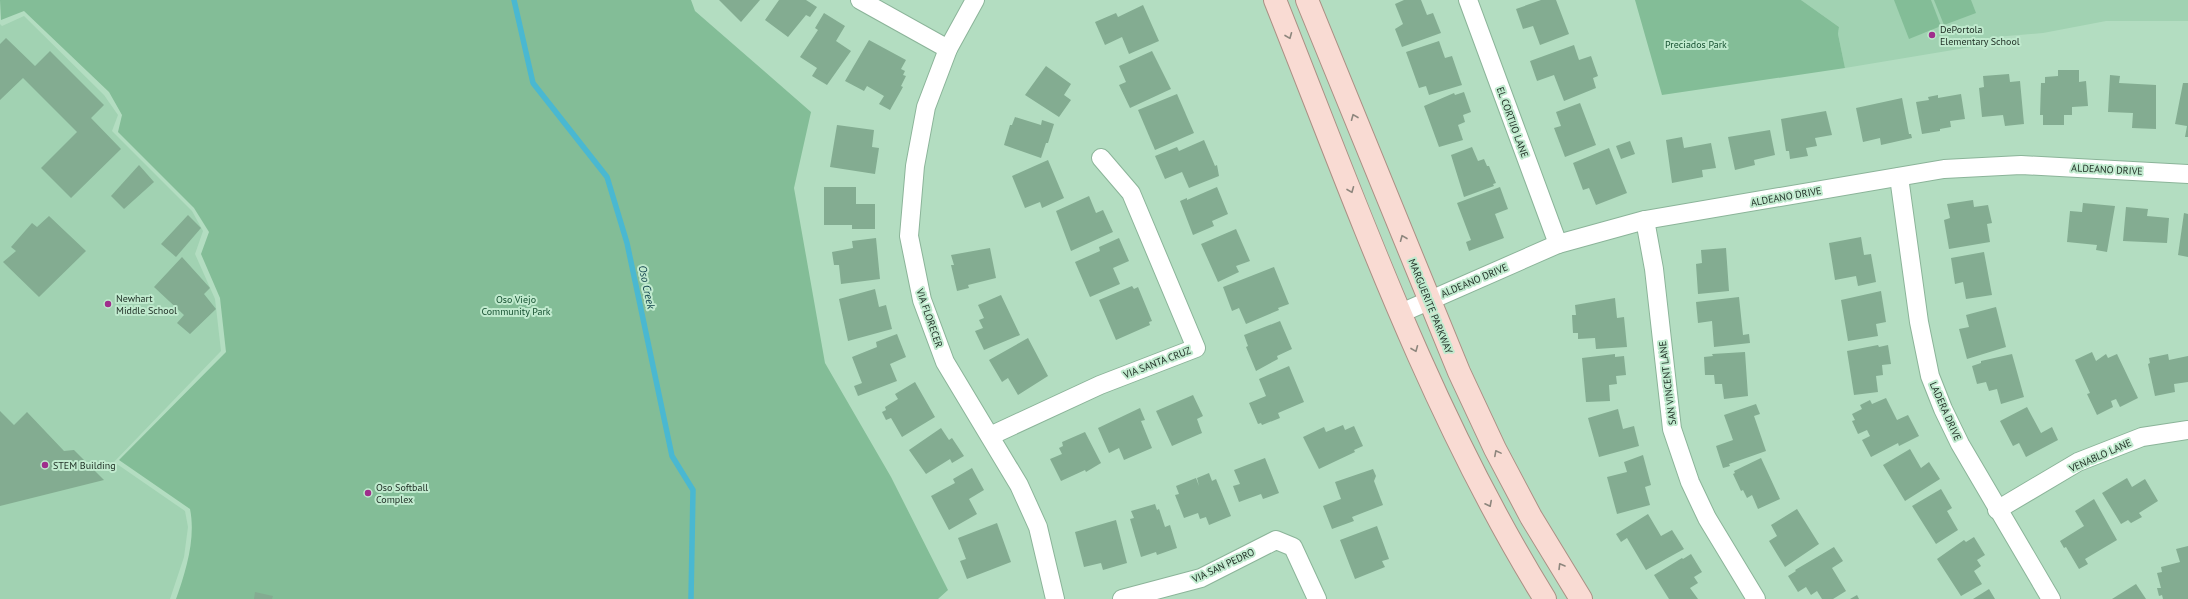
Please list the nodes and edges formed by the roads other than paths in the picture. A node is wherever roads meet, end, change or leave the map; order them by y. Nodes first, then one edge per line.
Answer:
1 (860, 0) edge
2 (975, 0) edge
3 (1275, 0) edge
4 (1307, 0) edge
5 (1468, 0) edge
6 (948, 49) junction
7 (1101, 158) dead end
8 (2188, 174) edge
9 (1899, 177) junction
10 (1645, 220) junction
11 (1558, 244) junction
12 (1429, 300) junction
13 (1400, 313) junction
14 (2188, 430) edge
15 (990, 436) junction
16 (1997, 510) junction
17 (1055, 599) edge
18 (1122, 599) edge
19 (1317, 599) edge
20 (1544, 599) edge
21 (1581, 599) edge
22 (1756, 599) edge
23 (2051, 599) edge

1 - 6 street
2 - 6 street, VIA FLORECER
3 -> 13 main road
12 -> 4 main road, MARGUERITE PARKWAY
5 - 11 street, EL CORTIJO LANE
6 - 15 street, VIA FLORECER
7 - 15 street, VIA SANTA CRUZ
8 - 9 street, ALDEANO DRIVE
9 - 10 street, ALDEANO DRIVE
9 - 16 street, LADERA DRIVE
10 - 11 street, ALDEANO DRIVE
10 - 22 street, SAN VINCENT LANE
11 - 12 street, ALDEANO DRIVE
12 - 13 street, ALDEANO DRIVE
21 -> 12 main road, MARGUERITE PARKWAY
13 -> 20 main road
14 - 16 street, VENABLO LANE
15 - 17 street, VIA FLORECER
16 - 23 street, LADERA DRIVE
18 - 19 street, VIA SAN PEDRO

